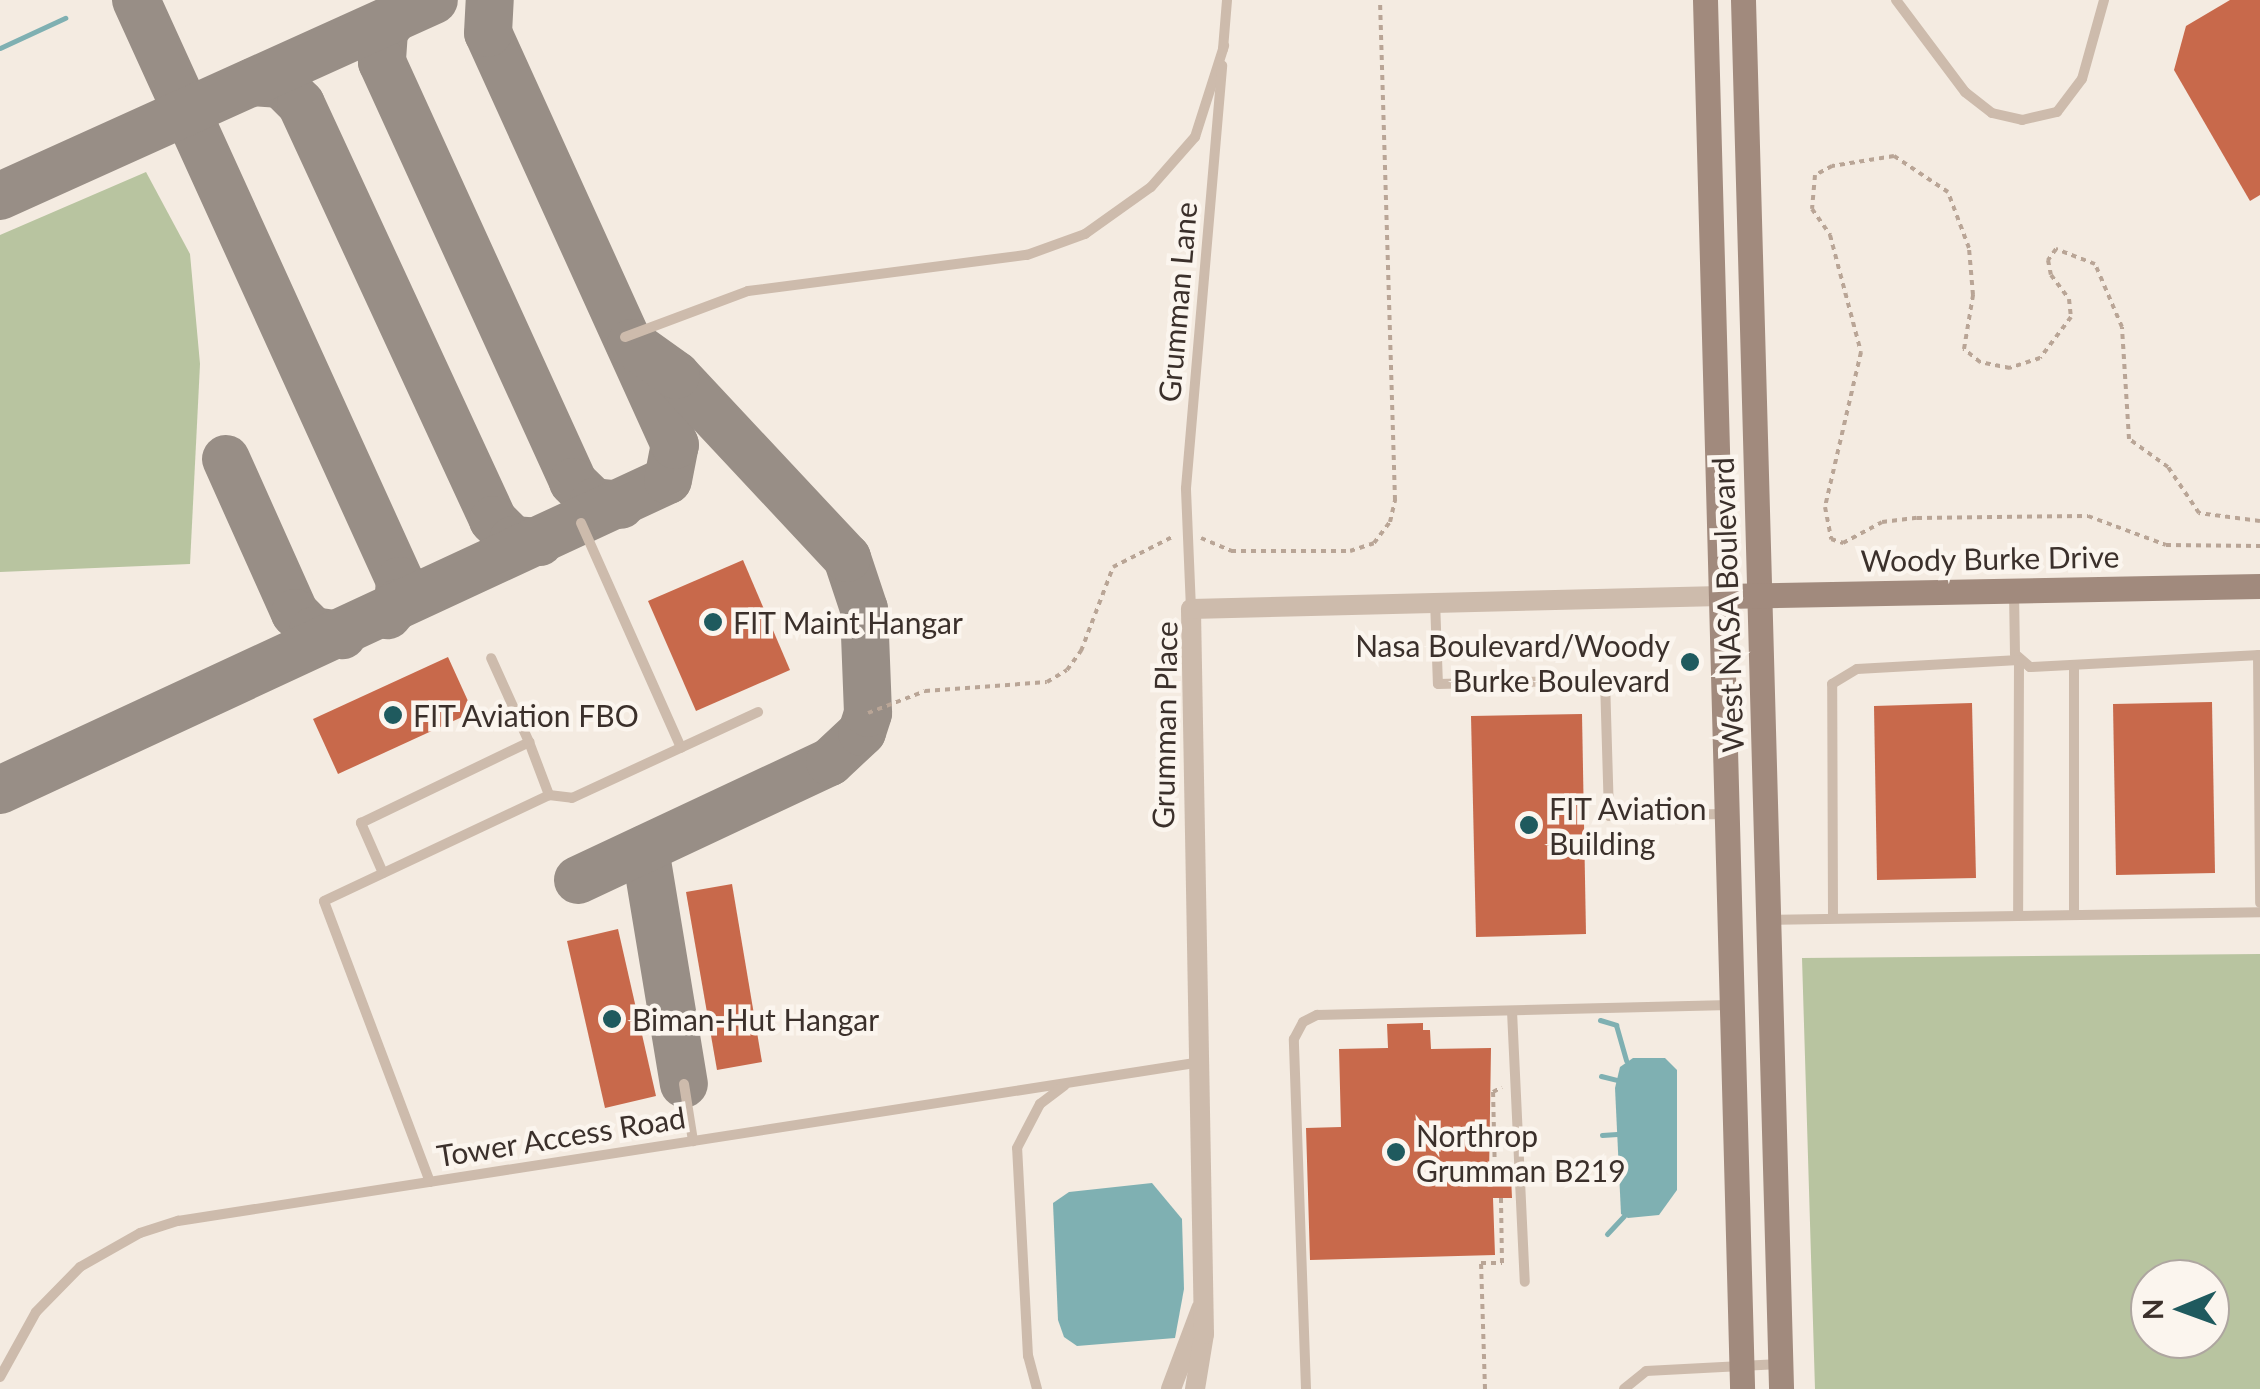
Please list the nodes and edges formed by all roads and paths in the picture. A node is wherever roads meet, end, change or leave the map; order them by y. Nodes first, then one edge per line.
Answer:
1 (1227, 0) edge
2 (1380, 0) edge
3 (1705, 0) edge
4 (1743, 0) edge
5 (1896, 0) edge
6 (2104, 0) edge
7 (1224, 46) junction
8 (625, 337) dead end
9 (2260, 520) edge
10 (581, 523) dead end
11 (1185, 532) junction
12 (2260, 546) edge
13 (2260, 586) edge
14 (2014, 590) junction
15 (1759, 594) junction
16 (1721, 596) junction
17 (1435, 599) junction
18 (1191, 609) junction
19 (2259, 655) edge
20 (490, 658) dead end
21 (2019, 660) junction
22 (2074, 665) junction
23 (758, 712) dead end
24 (868, 713) dead end
25 (529, 742) junction
26 (681, 748) junction
27 (550, 794) junction
28 (1727, 814) junction
29 (383, 873) junction
30 (2260, 904) edge
31 (2260, 912) edge
32 (2074, 913) junction
33 (2018, 914) junction
34 (1833, 918) junction
35 (1768, 920) junction
36 (1732, 1005) junction
37 (1512, 1010) junction
38 (1195, 1062) junction
39 (1504, 1069) dead end
40 (684, 1084) dead end
41 (1065, 1084) junction
42 (693, 1141) junction
43 (1495, 1177) dead end
44 (430, 1182) junction
45 (1501, 1198) dead end
46 (1525, 1282) dead end
47 (1202, 1308) junction
48 (0, 1377) edge
49 (1780, 1377) edge
50 (1742, 1378) edge
51 (1037, 1389) edge
52 (1171, 1389) edge
53 (1195, 1389) edge
54 (1306, 1389) edge
55 (1484, 1389) edge
56 (1624, 1389) edge

1 - 7 lane, Grumman Lane
2 - 11 path
3 - 16 main road, West NASA Boulevard
4 - 15 main road, West NASA Boulevard
5 - 6 lane
7 - 8 lane
7 - 11 lane, Grumman Lane
9 - 12 path
10 - 26 lane
11 - 18 lane, Grumman Lane
11 - 24 path
13 - 14 main road, Woody Burke Drive
14 - 15 main road, Woody Burke Drive
14 - 21 lane
15 - 16 main road, Woody Burke Drive
15 - 35 main road, West NASA Boulevard
16 - 17 street, Grumman Place
16 - 28 main road, West NASA Boulevard
17 - 18 street, Grumman Place
17 - 28 lane
18 - 38 street, Grumman Place
19 - 22 lane
19 - 30 lane
20 - 25 lane
21 - 22 lane
21 - 33 lane
21 - 34 lane
22 - 32 lane
23 - 26 lane
25 - 27 lane
25 - 29 lane
26 - 27 lane
27 - 29 lane
28 - 36 main road, West NASA Boulevard
29 - 44 lane
31 - 32 lane
32 - 33 lane
33 - 34 lane
34 - 35 lane
35 - 49 main road, West NASA Boulevard
36 - 37 lane
36 - 50 main road, West NASA Boulevard
37 - 46 lane
37 - 54 lane
38 - 41 lane, Tower Access Road
38 - 47 street, Grumman Place
39 - 43 path
40 - 42 lane
41 - 42 lane, Tower Access Road
41 - 51 lane
42 - 44 lane, Tower Access Road
44 - 48 lane, Tower Access Road
45 - 55 path
47 - 52 street, Grumman Place
47 - 53 street, Grumman Place
49 - 50 lane
50 - 56 lane

